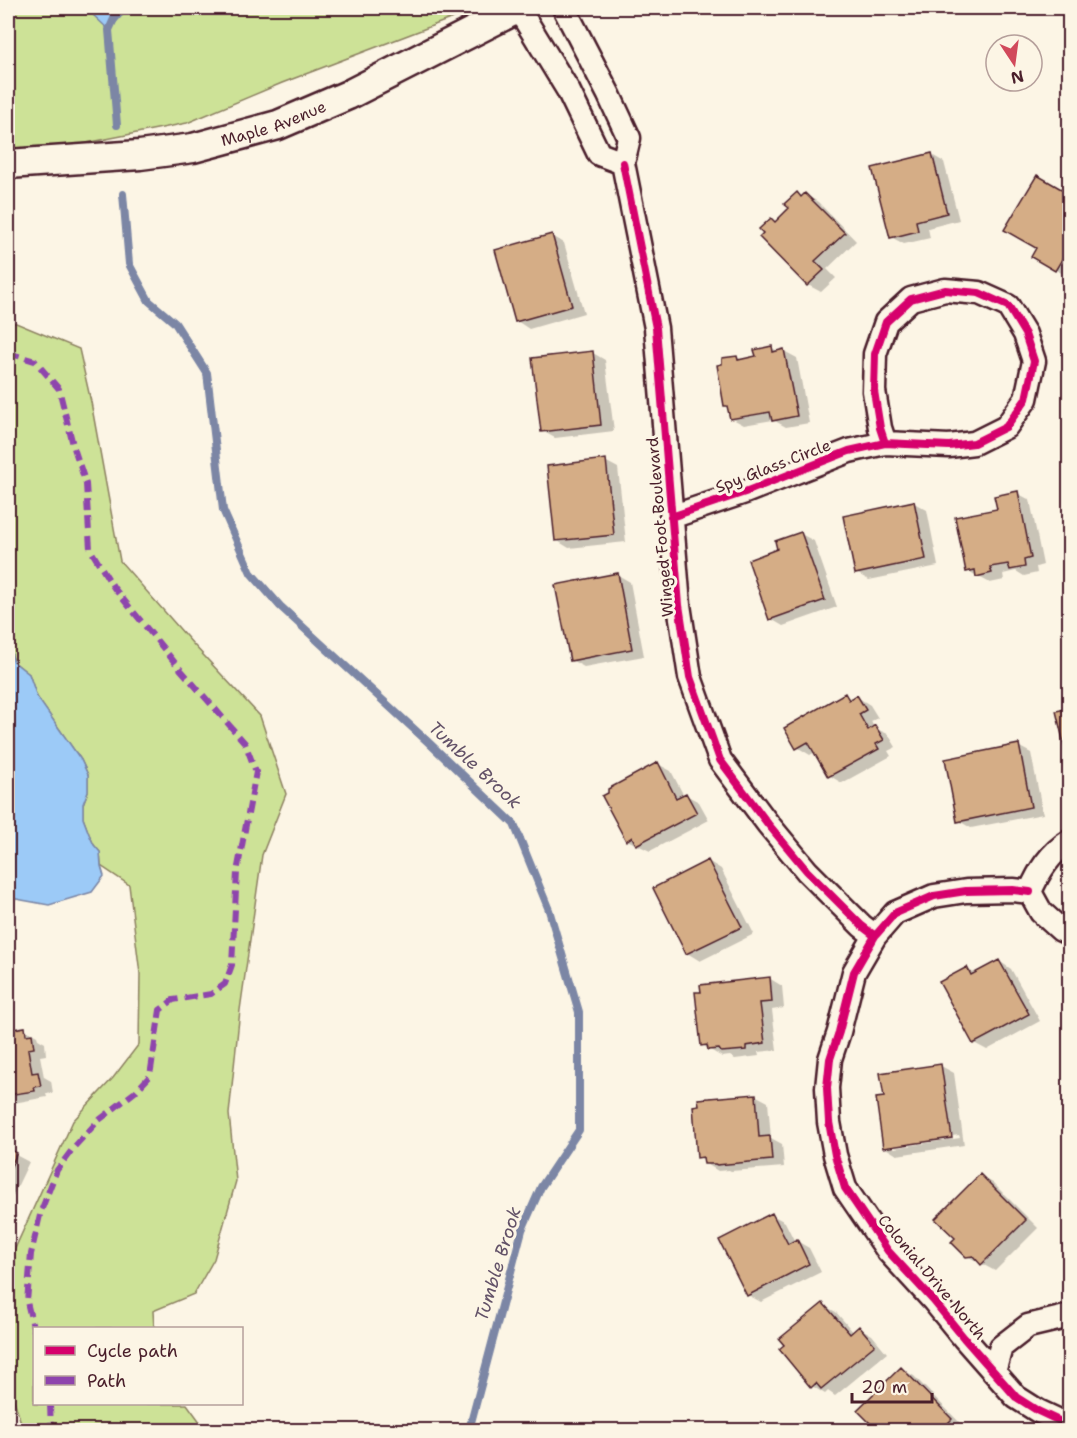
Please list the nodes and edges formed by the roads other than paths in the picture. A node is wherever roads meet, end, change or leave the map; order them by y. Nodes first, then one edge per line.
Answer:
1 (518, 8) edge
2 (564, 8) edge
3 (623, 163) junction
4 (8, 164) edge
5 (885, 443) junction
6 (672, 517) junction
7 (1070, 841) edge
8 (1030, 892) junction
9 (1070, 934) edge
10 (875, 936) junction
11 (1070, 1316) edge
12 (994, 1372) junction
13 (1070, 1426) edge

1 - 3 street
1 - 4 street, Maple Avenue
2 - 3 street, Winged Foot Boulevard
3 - 6 street, Winged Foot Boulevard
5 - 5 street, Spy Glass Circle
5 - 6 street, Spy Glass Circle
6 - 10 street, Winged Foot Boulevard
7 - 8 street
8 - 9 street
8 - 10 street, Colonial Drive North
10 - 12 street, Colonial Drive North
11 - 12 street, Colonial Drive North
12 - 13 street, Colonial Drive North

